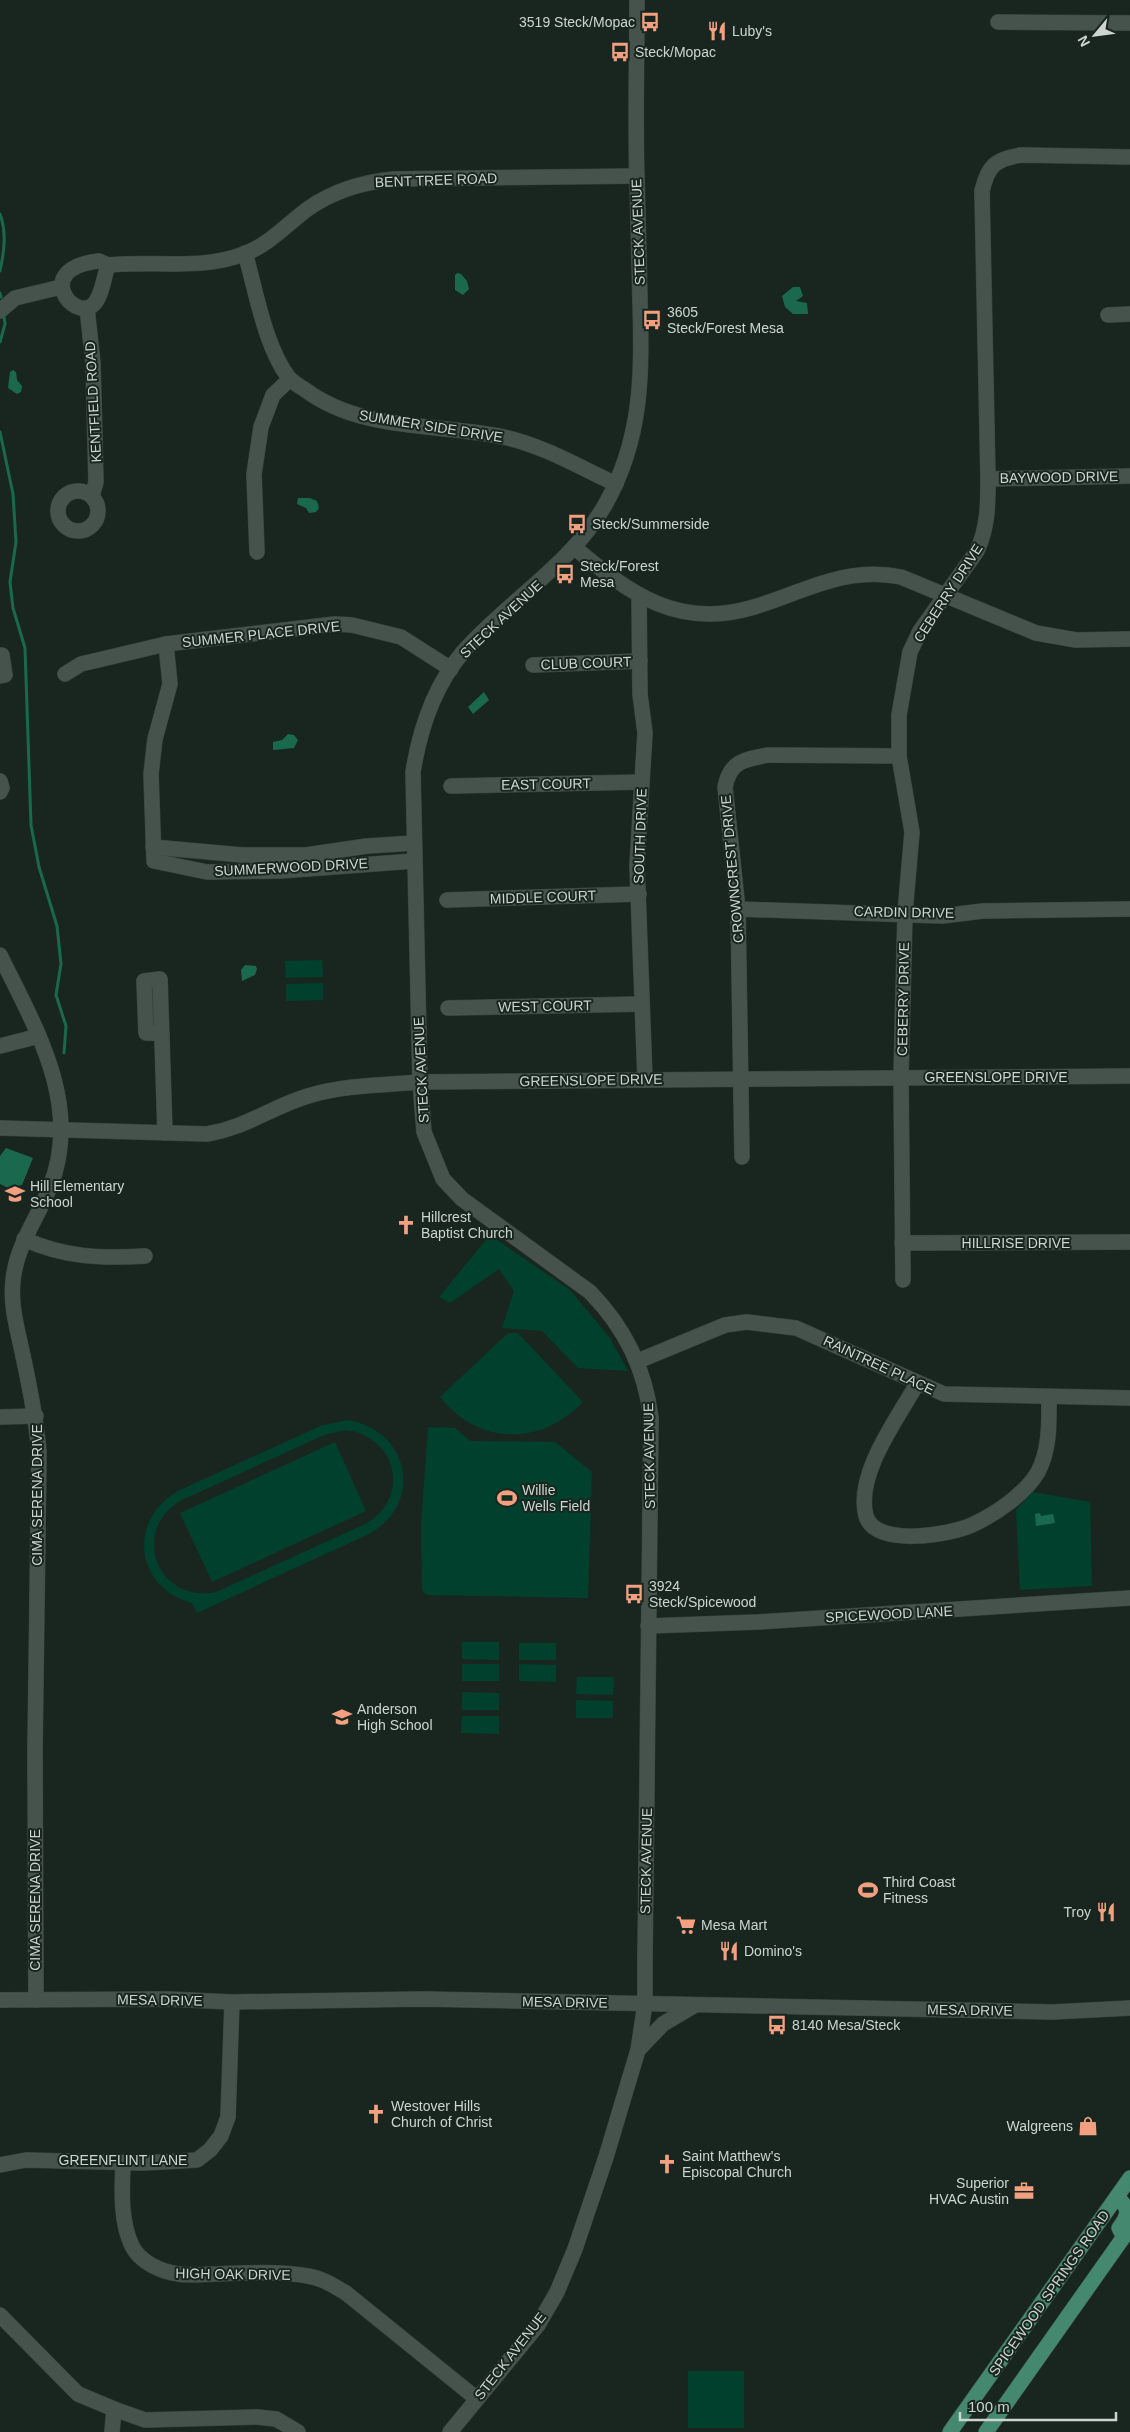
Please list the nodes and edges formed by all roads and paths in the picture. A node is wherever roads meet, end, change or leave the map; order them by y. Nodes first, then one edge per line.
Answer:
1 (637, 0) edge
2 (998, 22) dead end
3 (1130, 23) edge
4 (1130, 157) edge
5 (637, 176) junction
6 (245, 253) junction
7 (108, 265) junction
8 (57, 288) junction
9 (86, 308) junction
10 (0, 311) edge
11 (1130, 314) edge
12 (1108, 315) dead end
13 (290, 379) junction
14 (1130, 476) edge
15 (988, 479) junction
16 (616, 484) junction
17 (92, 496) dead end
18 (575, 548) junction
19 (257, 552) dead end
20 (946, 594) junction
21 (639, 595) junction
22 (1130, 639) edge
23 (166, 644) junction
24 (0, 656) edge
25 (640, 661) junction
26 (532, 665) dead end
27 (451, 669) junction
28 (65, 674) dead end
29 (0, 676) edge
30 (898, 756) junction
31 (0, 781) edge
32 (642, 782) junction
33 (450, 786) dead end
34 (0, 792) edge
35 (414, 843) junction
36 (153, 847) junction
37 (414, 861) junction
38 (639, 894) junction
39 (447, 900) dead end
40 (738, 909) junction
41 (1130, 910) edge
42 (905, 913) junction
43 (0, 955) edge
44 (642, 1004) junction
45 (448, 1008) dead end
46 (162, 1033) dead end
47 (39, 1036) junction
48 (0, 1046) edge
49 (1130, 1076) edge
50 (901, 1077) junction
51 (645, 1078) junction
52 (742, 1080) junction
53 (420, 1082) junction
54 (0, 1128) edge
55 (60, 1129) junction
56 (165, 1133) junction
57 (742, 1157) dead end
58 (24, 1239) junction
59 (1130, 1242) edge
60 (902, 1243) junction
61 (145, 1256) dead end
62 (903, 1280) dead end
63 (638, 1361) junction
64 (917, 1384) junction
65 (1049, 1398) junction
66 (1130, 1398) edge
67 (36, 1416) junction
68 (0, 1417) edge
69 (1130, 1598) edge
70 (648, 1626) junction
71 (0, 2000) edge
72 (36, 2000) junction
73 (232, 2002) junction
74 (645, 2004) junction
75 (697, 2004) junction
76 (1130, 2008) edge
77 (638, 2050) junction
78 (123, 2163) junction
79 (0, 2165) edge
80 (1130, 2178) edge
81 (1117, 2197) junction
82 (1127, 2232) edge
83 (0, 2315) edge
84 (477, 2400) junction
85 (114, 2409) junction
86 (112, 2432) edge
87 (298, 2432) edge
88 (450, 2432) edge
89 (950, 2432) edge
90 (986, 2432) edge

1 - 5 street, STECK AVENUE
2 - 3 street
4 - 15 street, CEBERRY DRIVE
5 - 6 street, BENT TREE ROAD
5 - 16 street, STECK AVENUE
6 - 7 street, BENT TREE ROAD
6 - 13 street, SUMMER SIDE DRIVE
7 - 8 street, BENT TREE ROAD
7 - 9 street
8 - 9 street
8 - 10 street
9 - 17 street, KENTFIELD ROAD
11 - 12 street
13 - 16 street, SUMMER SIDE DRIVE
13 - 19 street
14 - 15 street, BAYWOOD DRIVE
15 - 20 street, CEBERRY DRIVE
16 - 18 street, STECK AVENUE
18 - 21 street
18 - 27 street, STECK AVENUE
20 - 21 street
20 - 22 street
20 - 30 street, CEBERRY DRIVE
21 - 25 street, SOUTH DRIVE
23 - 27 street, SUMMER PLACE DRIVE
23 - 28 street, SUMMER PLACE DRIVE
23 - 36 street
24 - 29 street
25 - 26 street, CLUB COURT
25 - 32 street, SOUTH DRIVE
27 - 35 street, STECK AVENUE
30 - 40 street, CROWNCREST DRIVE
30 - 42 street, CEBERRY DRIVE
31 - 34 street
32 - 33 street, EAST COURT
32 - 38 street, SOUTH DRIVE
35 - 36 street, SUMMERWOOD DRIVE
35 - 37 street, STECK AVENUE
36 - 37 street, SUMMERWOOD DRIVE
37 - 53 street, STECK AVENUE
38 - 39 street, MIDDLE COURT
38 - 44 street, SOUTH DRIVE
40 - 42 street, CARDIN DRIVE
40 - 52 street, CROWNCREST DRIVE
41 - 42 street, CARDIN DRIVE
42 - 50 street, CEBERRY DRIVE
43 - 47 street, CIMA SERENA DRIVE
44 - 45 street, WEST COURT
44 - 51 street, SOUTH DRIVE
46 - 56 street
47 - 48 street
47 - 55 street, CIMA SERENA DRIVE
49 - 50 street, GREENSLOPE DRIVE
50 - 52 street, GREENSLOPE DRIVE
50 - 60 street, CEBERRY DRIVE
51 - 52 street, GREENSLOPE DRIVE
51 - 53 street, GREENSLOPE DRIVE
52 - 57 street, CROWNCREST DRIVE
53 - 56 street, GREENSLOPE DRIVE
53 - 63 street, STECK AVENUE
54 - 55 street, GREENSLOPE DRIVE
55 - 56 street, GREENSLOPE DRIVE
55 - 58 street, CIMA SERENA DRIVE
58 - 61 street
58 - 67 street, CIMA SERENA DRIVE
59 - 60 street, HILLRISE DRIVE
60 - 62 street, CEBERRY DRIVE
63 - 64 street, RAINTREE PLACE
63 - 70 street, STECK AVENUE
64 - 65 street, RAINTREE PLACE
64 - 65 street
65 - 66 street, RAINTREE PLACE
67 - 68 street
67 - 72 street, CIMA SERENA DRIVE
69 - 70 street, SPICEWOOD LANE
70 - 74 street, STECK AVENUE
71 - 72 street, MESA DRIVE
72 - 73 street, MESA DRIVE
73 - 74 street, MESA DRIVE
73 - 78 street, GREENFLINT LANE
74 - 75 street, MESA DRIVE
74 - 77 street, STECK AVENUE
75 - 76 street, MESA DRIVE
75 - 77 street
77 - 84 street, STECK AVENUE
78 - 79 street, GREENFLINT LANE
78 - 84 street, HIGH OAK DRIVE
80 - 81 main road, SPICEWOOD SPRINGS ROAD
81 - 82 main road
81 - 89 main road, SPICEWOOD SPRINGS ROAD
82 - 90 main road, SPICEWOOD SPRINGS ROAD
83 - 85 street
84 - 88 street, STECK AVENUE
85 - 86 street
85 - 87 street

